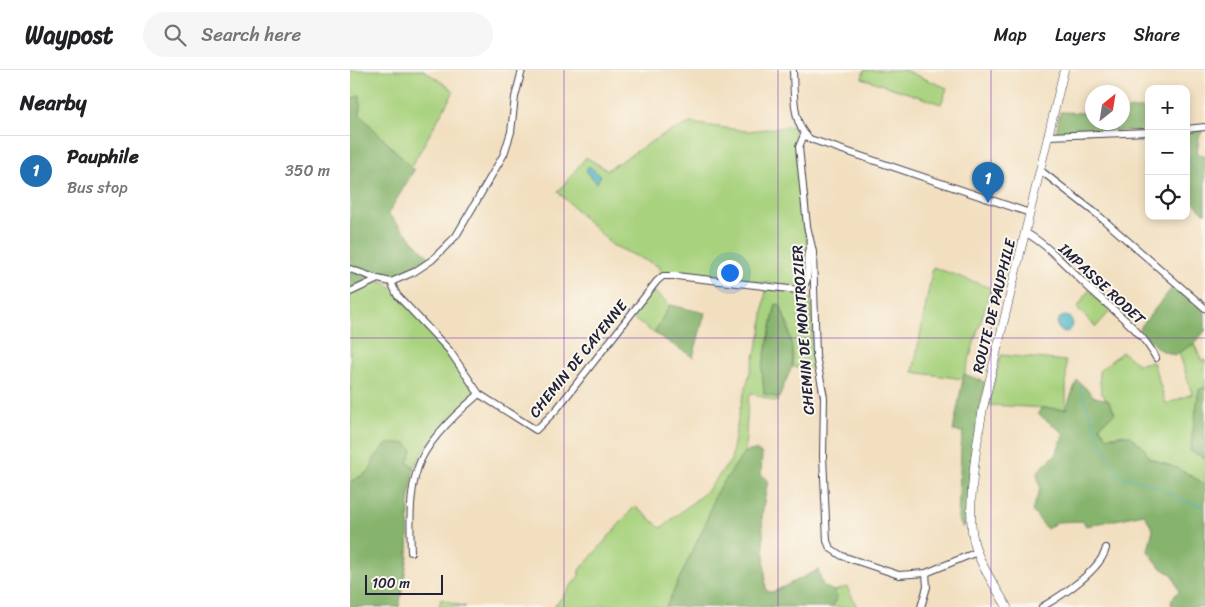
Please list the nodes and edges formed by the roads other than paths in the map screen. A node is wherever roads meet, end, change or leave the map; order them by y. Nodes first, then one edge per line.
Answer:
1 (522, 70) edge
2 (794, 70) edge
3 (1064, 70) edge
4 (1190, 128) edge
5 (1205, 128) edge
6 (1145, 132) edge
7 (804, 134) junction
8 (1048, 136) junction
9 (1040, 170) junction
10 (1030, 213) junction
11 (1026, 232) junction
12 (811, 244) junction
13 (350, 270) edge
14 (378, 279) junction
15 (391, 282) junction
16 (350, 292) edge
17 (1205, 308) edge
18 (1156, 358) dead end
19 (479, 394) junction
20 (1106, 548) dead end
21 (411, 552) dead end
22 (977, 552) junction
23 (926, 572) junction
24 (921, 607) edge
25 (1007, 607) edge
26 (1042, 607) edge

1 - 15 street
2 - 7 street
3 - 8 main road, ROUTE DE PAUPHILE
4 - 5 street
6 - 8 street
7 - 10 street
7 - 12 street, CHEMIN DE MONTROZIER
8 - 9 main road, ROUTE DE PAUPHILE
9 - 10 main road, ROUTE DE PAUPHILE
9 - 17 street
10 - 11 main road, ROUTE DE PAUPHILE
11 - 18 street, IMPASSE RODET
11 - 22 main road, ROUTE DE PAUPHILE
12 - 19 street, CHEMIN DE CAYENNE
12 - 23 street, CHEMIN DE MONTROZIER
13 - 14 street
14 - 15 street
14 - 16 street
15 - 19 street, CHEMIN DE CAYENNE
19 - 21 street
20 - 26 street
22 - 23 street, CHEMIN DE MONTROZIER
22 - 25 main road, ROUTE DE PAUPHILE
23 - 24 street

